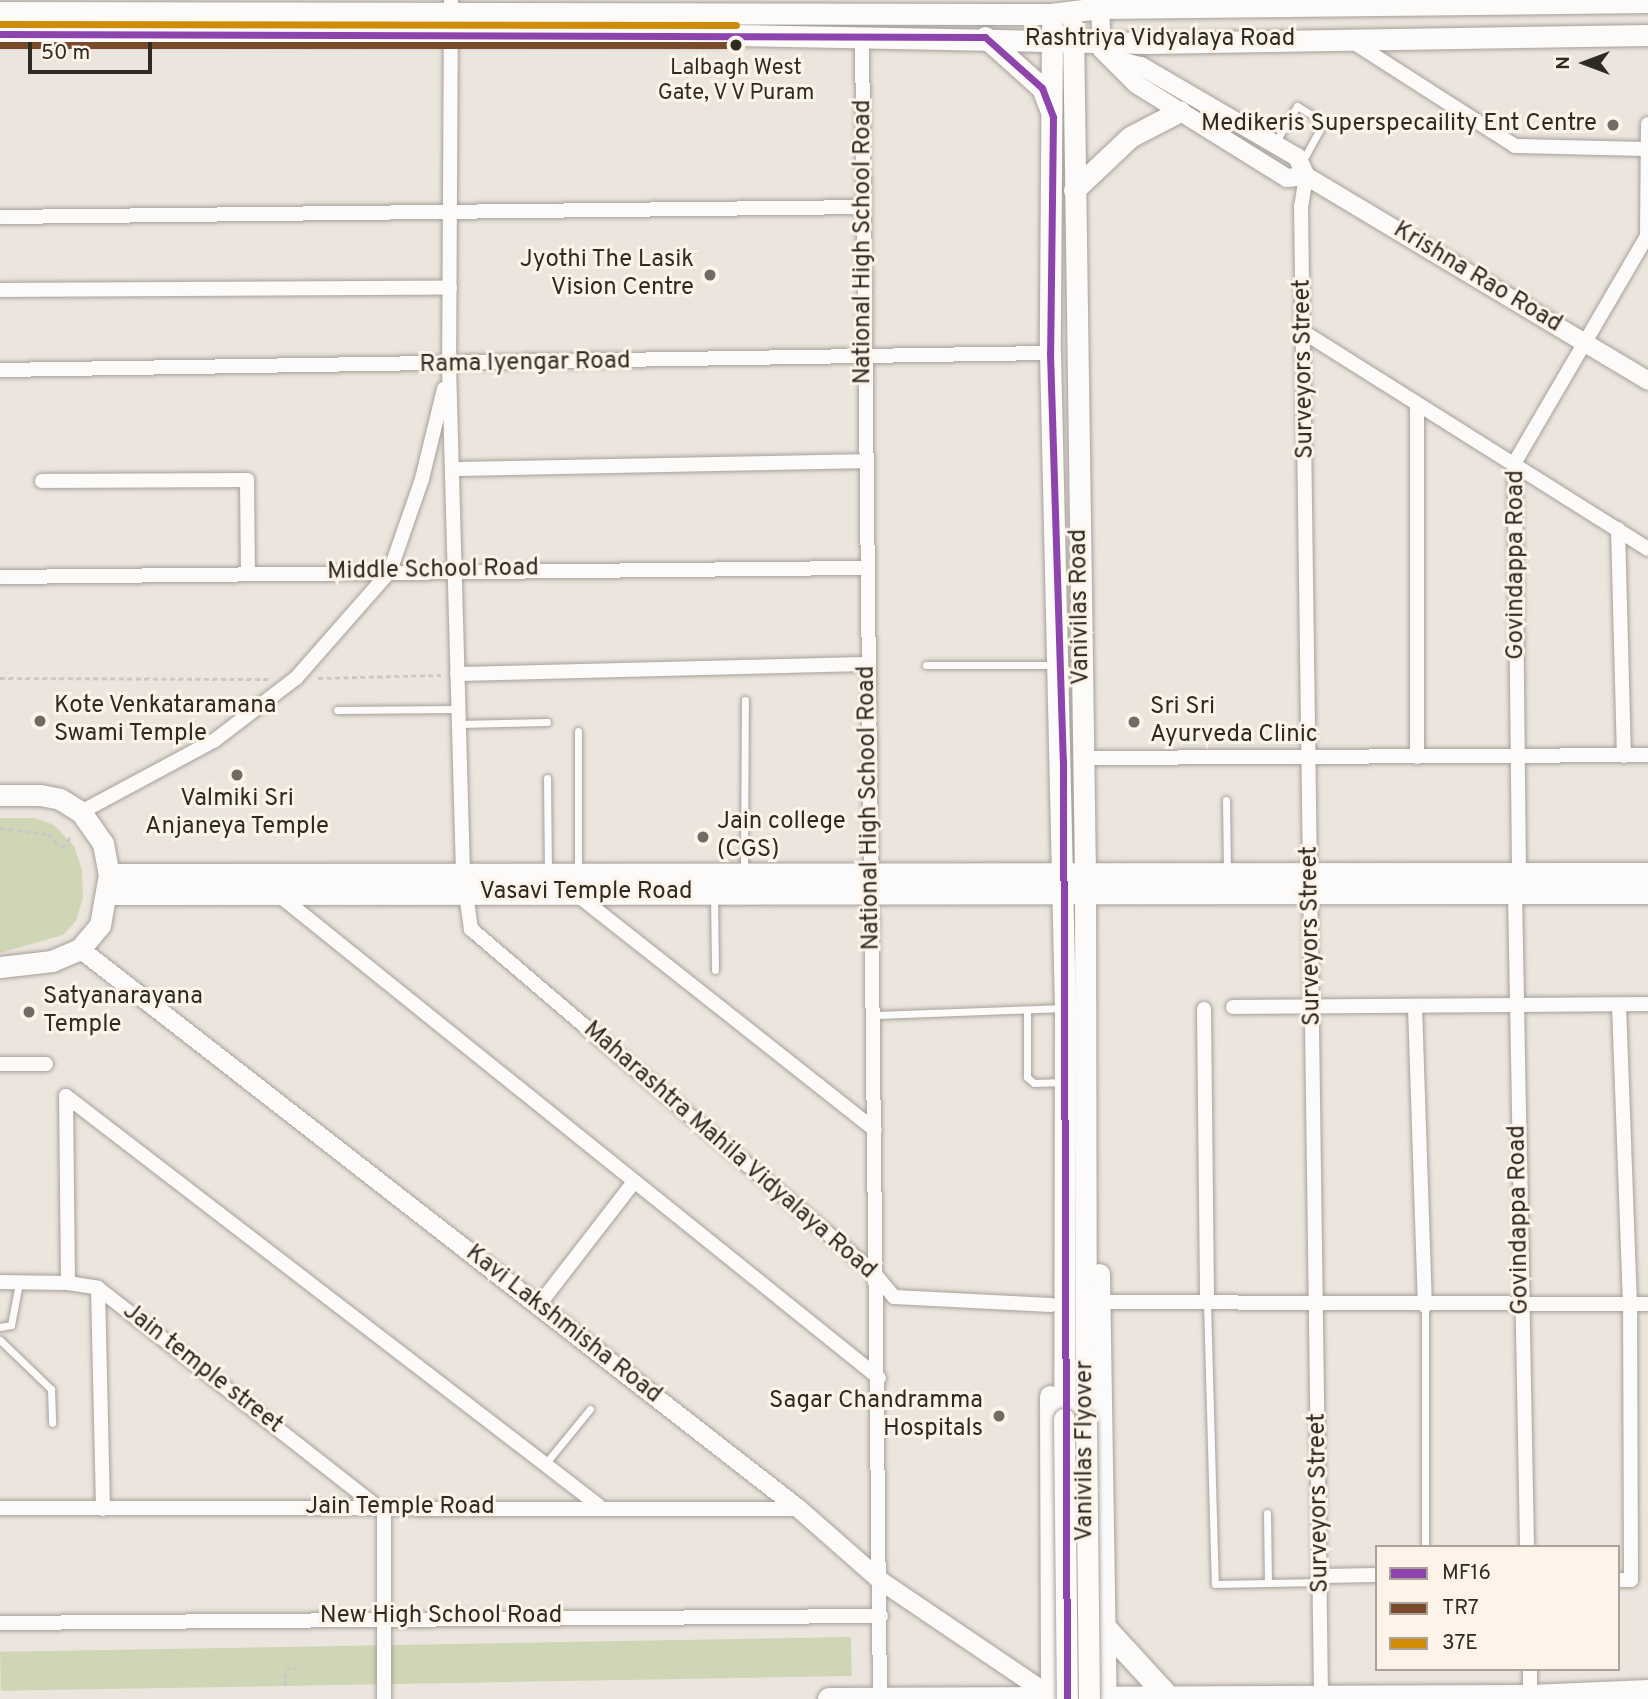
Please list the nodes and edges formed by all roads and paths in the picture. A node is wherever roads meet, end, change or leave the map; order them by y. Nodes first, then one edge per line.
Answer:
1 (684, 0) edge
2 (1031, 0) edge
3 (1648, 2) edge
4 (1097, 4) edge
5 (77, 6) edge
6 (345, 7) edge
7 (451, 7) edge
8 (747, 7) edge
9 (0, 12) edge
10 (1062, 13) junction
11 (714, 14) junction
12 (0, 34) edge
13 (1648, 35) edge
14 (862, 36) junction
15 (450, 37) junction
16 (985, 37) junction
17 (1350, 40) junction
18 (1062, 41) junction
19 (1106, 51) junction
20 (1180, 111) junction
21 (1053, 117) junction
22 (1648, 124) edge
23 (1274, 144) junction
24 (1648, 149) edge
25 (1303, 170) junction
26 (1074, 190) junction
27 (863, 207) junction
28 (449, 211) junction
29 (0, 217) edge
30 (1647, 236) edge
31 (450, 288) junction
32 (0, 290) edge
33 (1305, 334) junction
34 (1587, 343) junction
35 (1050, 353) junction
36 (864, 357) junction
37 (449, 366) junction
38 (0, 370) edge
39 (1648, 381) edge
40 (1417, 405) junction
41 (865, 461) junction
42 (1515, 462) junction
43 (452, 469) junction
44 (42, 481) dead end
45 (1618, 529) junction
46 (1648, 549) edge
47 (866, 568) junction
48 (390, 571) junction
49 (454, 571) junction
50 (248, 574) junction
51 (0, 577) edge
52 (867, 664) junction
53 (926, 665) dead end
54 (1060, 665) junction
55 (457, 674) junction
56 (0, 678) edge
57 (296, 678) junction
58 (745, 700) dead end
59 (337, 710) dead end
60 (458, 716) junction
61 (547, 722) dead end
62 (578, 731) dead end
63 (1648, 755) edge
64 (1624, 756) junction
65 (1417, 757) junction
66 (1517, 757) junction
67 (1083, 758) junction
68 (1310, 758) junction
69 (547, 778) dead end
70 (0, 795) edge
71 (1226, 800) dead end
72 (81, 812) junction
73 (0, 828) edge
74 (71, 836) dead end
75 (548, 873) junction
76 (744, 873) junction
77 (1227, 873) junction
78 (1648, 873) edge
79 (275, 883) junction
80 (464, 883) junction
81 (577, 883) junction
82 (691, 883) junction
83 (871, 883) junction
84 (1063, 883) junction
85 (1085, 883) junction
86 (1311, 883) junction
87 (1517, 883) junction
88 (109, 884) junction
89 (713, 893) junction
90 (1648, 893) edge
91 (80, 948) junction
92 (0, 967) edge
93 (715, 970) dead end
94 (1648, 1004) edge
95 (1619, 1005) junction
96 (1313, 1006) junction
97 (1516, 1006) junction
98 (1233, 1007) dead end
99 (1415, 1007) junction
100 (1065, 1008) junction
101 (1204, 1009) dead end
102 (1027, 1012) junction
103 (873, 1015) junction
104 (0, 1064) edge
105 (46, 1064) dead end
106 (1065, 1082) junction
107 (875, 1130) junction
108 (633, 1183) junction
109 (1085, 1203) junction
110 (1063, 1214) junction
111 (874, 1273) junction
112 (0, 1282) edge
113 (19, 1283) junction
114 (68, 1283) junction
115 (99, 1288) junction
116 (1100, 1302) junction
117 (1207, 1303) junction
118 (1317, 1304) junction
119 (1648, 1304) edge
120 (1051, 1305) junction
121 (1630, 1305) junction
122 (538, 1306) junction
123 (1425, 1306) junction
124 (1522, 1307) junction
125 (0, 1327) edge
126 (0, 1340) edge
127 (878, 1378) junction
128 (590, 1409) dead end
129 (52, 1423) dead end
130 (545, 1465) junction
131 (598, 1505) junction
132 (0, 1508) edge
133 (103, 1509) junction
134 (799, 1509) junction
135 (384, 1511) junction
136 (1266, 1513) dead end
137 (1425, 1545) edge
138 (1527, 1545) edge
139 (1375, 1575) edge
140 (1321, 1579) junction
141 (1625, 1580) edge
142 (881, 1581) junction
143 (1268, 1583) junction
144 (881, 1616) junction
145 (384, 1617) junction
146 (0, 1623) edge
147 (1104, 1627) junction
148 (297, 1669) dead end
149 (1530, 1671) edge
150 (285, 1686) dead end
151 (1648, 1691) edge
152 (1321, 1696) junction
153 (1530, 1696) junction
154 (1056, 1698) edge
155 (1100, 1698) edge
156 (1169, 1698) edge
157 (384, 1699) edge
158 (829, 1699) edge
159 (880, 1699) edge

1 - 11 street
2 - 10 main road
3 - 4 main road, Rashtriya Vidyalaya Road
4 - 10 main road, Rashtriya Vidyalaya Road
4 - 19 street
5 - 6 main road, Rashtriya Vidyalaya Road
5 - 9 main road, Rashtriya Vidyalaya Road
6 - 7 main road, Rashtriya Vidyalaya Road
7 - 11 main road, Rashtriya Vidyalaya Road
7 - 15 street
8 - 10 main road, Rashtriya Vidyalaya Road
8 - 11 main road, Rashtriya Vidyalaya Road
10 - 18 main road, Vanivilas Road
12 - 15 main road, Rashtriya Vidyalaya Road
13 - 17 main road, Rashtriya Vidyalaya Road
14 - 15 main road, Rashtriya Vidyalaya Road
14 - 16 main road, Rashtriya Vidyalaya Road
14 - 27 street, National High School Road
15 - 28 street
16 - 18 main road, Rashtriya Vidyalaya Road
16 - 21 main road
17 - 19 main road, Rashtriya Vidyalaya Road
17 - 24 street
18 - 19 main road, Rashtriya Vidyalaya Road
18 - 21 main road, Vanivilas Road
18 - 26 main road, Vanivilas Road
19 - 20 street, Krishna Rao Road
19 - 23 street, Krishna Rao Road
20 - 25 street, Krishna Rao Road
20 - 26 main road
21 - 35 main road, Vanivilas Road
22 - 24 street, Govindappa Road
23 - 25 street, Krishna Rao Road
23 - 25 lane
24 - 30 street, Govindappa Road
25 - 33 street, Surveyors Street
25 - 34 street, Krishna Rao Road
26 - 67 main road, Vanivilas Road
27 - 28 street
27 - 36 street, National High School Road
28 - 29 street
28 - 31 street
30 - 34 street, Govindappa Road
31 - 32 street
31 - 37 street
33 - 40 street
33 - 68 street, Surveyors Street
34 - 39 street, Krishna Rao Road
34 - 42 street, Govindappa Road
35 - 36 street, Rama Iyengar Road
35 - 54 main road, Vanivilas Road
36 - 37 street, Rama Iyengar Road
36 - 41 street, National High School Road
37 - 38 street, Rama Iyengar Road
37 - 43 street, Maharashtra Mahila Vidyalaya Road
37 - 48 street
40 - 42 street
40 - 65 street
41 - 43 street
41 - 47 street, National High School Road
42 - 45 street
42 - 66 street, Govindappa Road
43 - 49 street, Maharashtra Mahila Vidyalaya Road
44 - 50 street
45 - 46 street
45 - 64 street
47 - 49 street, Middle School Road
47 - 52 street, National High School Road
48 - 49 street, Middle School Road
48 - 50 street, Middle School Road
48 - 57 street
49 - 55 street, Maharashtra Mahila Vidyalaya Road
50 - 51 street, Middle School Road
52 - 55 street
52 - 83 street, National High School Road
53 - 54 lane
54 - 84 main road, Vanivilas Road
55 - 57 path
55 - 60 street, Maharashtra Mahila Vidyalaya Road
56 - 57 path
57 - 72 street
58 - 76 lane
59 - 60 lane
60 - 61 lane
60 - 80 street, Maharashtra Mahila Vidyalaya Road
62 - 81 lane
63 - 64 street
64 - 66 street
65 - 66 street
65 - 68 street
66 - 87 street, Govindappa Road
67 - 68 street
67 - 85 main road, Vanivilas Road
68 - 86 street, Surveyors Street
69 - 75 lane
70 - 72 main road
71 - 77 lane
72 - 88 main road
73 - 74 path
75 - 80 main road, Vasavi Temple Road
75 - 81 main road, Vasavi Temple Road
76 - 82 main road, Vasavi Temple Road
76 - 83 main road, Vasavi Temple Road
77 - 85 main road
77 - 86 main road
78 - 87 main road
79 - 80 main road, Vasavi Temple Road
79 - 88 main road, Vasavi Temple Road
79 - 108 street
80 - 81 main road, Vasavi Temple Road
80 - 111 street, Maharashtra Mahila Vidyalaya Road
81 - 82 main road, Vasavi Temple Road
81 - 107 street
82 - 89 main road, Vasavi Temple Road
83 - 84 main road, Vasavi Temple Road
83 - 89 main road, Vasavi Temple Road
83 - 103 street, National High School Road
84 - 85 main road, Vasavi Temple Road
84 - 100 main road, Vanivilas Road
85 - 86 main road
85 - 109 main road, Vanivilas Road
86 - 87 main road
86 - 96 street, Surveyors Street
87 - 90 main road
87 - 97 street, Govindappa Road
88 - 91 main road
89 - 93 lane
91 - 92 main road
91 - 122 street, Kavi Lakshmisha Road
94 - 95 street
95 - 97 street
95 - 121 street
96 - 98 street
96 - 99 street
96 - 118 street, Surveyors Street
97 - 99 street
97 - 124 street, Govindappa Road
99 - 123 street
100 - 102 lane
100 - 106 main road, Vanivilas Road
101 - 117 street
102 - 103 lane
102 - 106 lane
103 - 107 street, National High School Road
104 - 105 street
106 - 110 main road, Vanivilas Road
107 - 111 street, National High School Road
108 - 122 street
108 - 127 street
109 - 116 main road
109 - 155 main road, Vanivilas Flyover, bridge
110 - 120 main road
110 - 154 main road, Vanivilas Flyover, bridge
111 - 120 street, Maharashtra Mahila Vidyalaya Road
111 - 127 street, National High School Road
112 - 113 street, Jain temple street
113 - 114 street, Jain temple street
113 - 125 lane
114 - 115 street, Jain temple street
114 - 130 street
115 - 133 street
115 - 135 street, Jain temple street
116 - 117 street
116 - 147 main road
117 - 118 street
117 - 143 lane
118 - 123 street
118 - 140 street, Surveyors Street
119 - 121 street
120 - 154 main road
121 - 124 street
121 - 141 street
122 - 134 street, Kavi Lakshmisha Road
123 - 124 street
123 - 137 lane
124 - 138 street, Govindappa Road
126 - 129 lane
127 - 142 street, National High School Road
128 - 130 lane
130 - 131 street
131 - 134 street, Jain Temple Road
131 - 135 street, Jain Temple Road
132 - 133 street, Jain Temple Road
133 - 135 street, Jain Temple Road
134 - 142 street, Kavi Lakshmisha Road
135 - 145 street
136 - 143 lane
139 - 140 street
140 - 143 lane
140 - 152 street, Surveyors Street
142 - 144 street
142 - 154 street, Kavi Lakshmisha Road
144 - 145 street, New High School Road
144 - 159 street
145 - 146 street, New High School Road
145 - 157 street
147 - 155 main road
147 - 156 main road
148 - 150 path
149 - 153 street
151 - 153 main road
152 - 153 main road
152 - 156 main road
154 - 155 main road
154 - 159 main road
155 - 156 main road
158 - 159 main road

